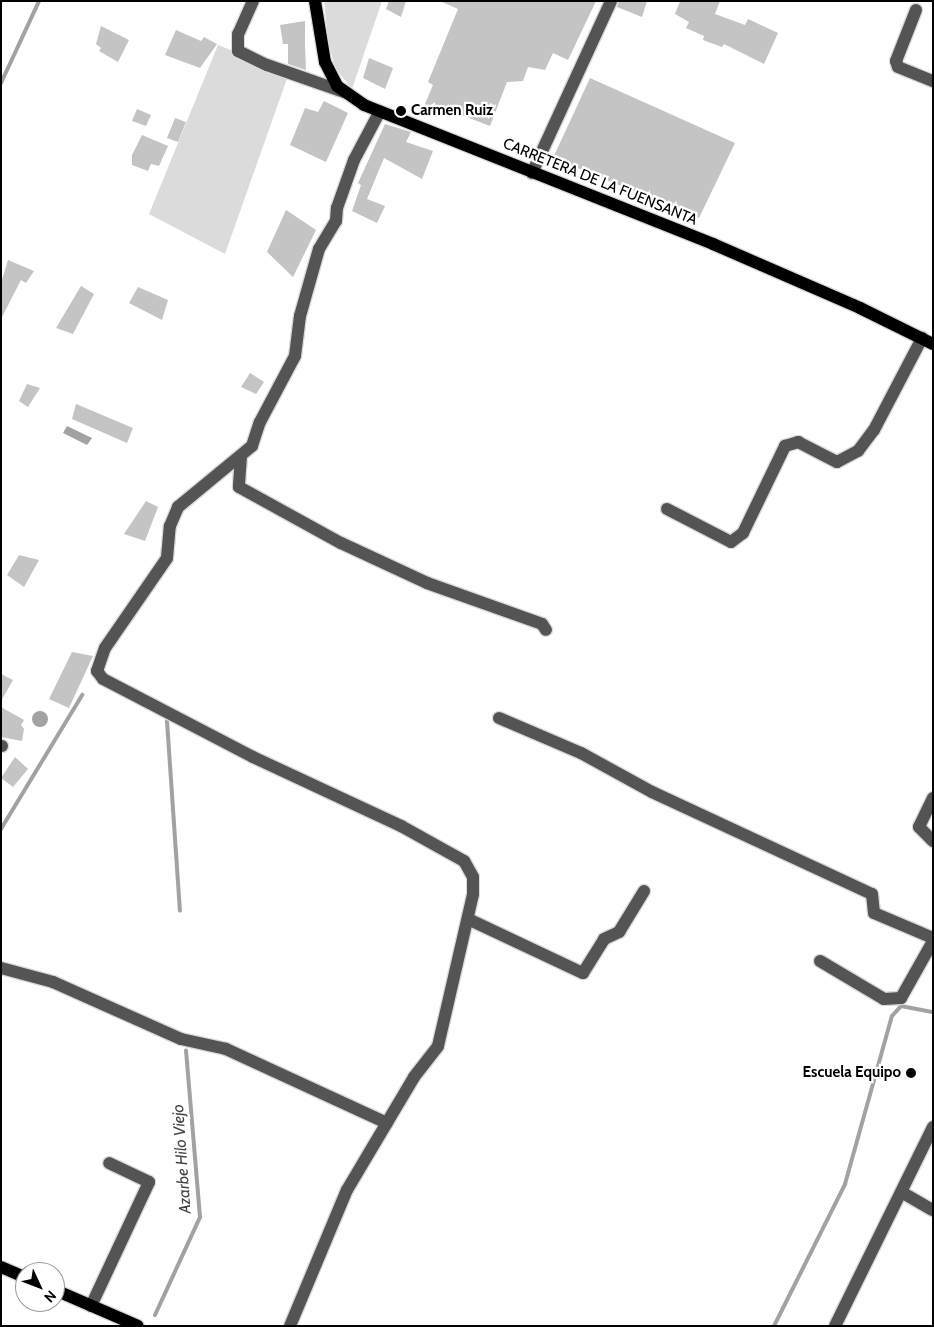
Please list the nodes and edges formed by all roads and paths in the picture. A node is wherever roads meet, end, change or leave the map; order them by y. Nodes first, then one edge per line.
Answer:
1 (253, 1) edge
2 (315, 1) edge
3 (610, 1) edge
4 (916, 10) dead end
5 (933, 81) edge
6 (347, 93) junction
7 (380, 111) junction
8 (532, 173) junction
9 (927, 341) edge
10 (240, 456) junction
11 (667, 509) dead end
12 (546, 630) dead end
13 (499, 718) dead end
14 (933, 798) edge
15 (933, 841) edge
16 (644, 892) dead end
17 (468, 919) junction
18 (933, 940) edge
19 (820, 961) dead end
20 (1, 968) edge
21 (387, 1123) junction
22 (933, 1127) edge
23 (108, 1163) dead end
24 (903, 1192) junction
25 (933, 1210) edge
26 (1, 1267) edge
27 (15, 1273) edge
28 (65, 1294) edge
29 (91, 1306) junction
30 (138, 1326) edge
31 (290, 1326) edge
32 (835, 1326) edge

1 - 6 street
2 - 6 main road, CARRETERA DE LA FUENSANTA
3 - 8 street
4 - 5 street
6 - 7 main road, CARRETERA DE LA FUENSANTA
7 - 8 main road, CARRETERA DE LA FUENSANTA
7 - 10 street
8 - 9 main road, CARRETERA DE LA FUENSANTA
9 - 11 street
10 - 12 street
10 - 17 street
13 - 18 street
14 - 15 street
16 - 17 street
17 - 21 street
18 - 19 street
20 - 21 street
21 - 31 street
22 - 24 street
23 - 29 street
24 - 25 street
24 - 32 street
26 - 27 main road
28 - 29 main road
29 - 30 main road

